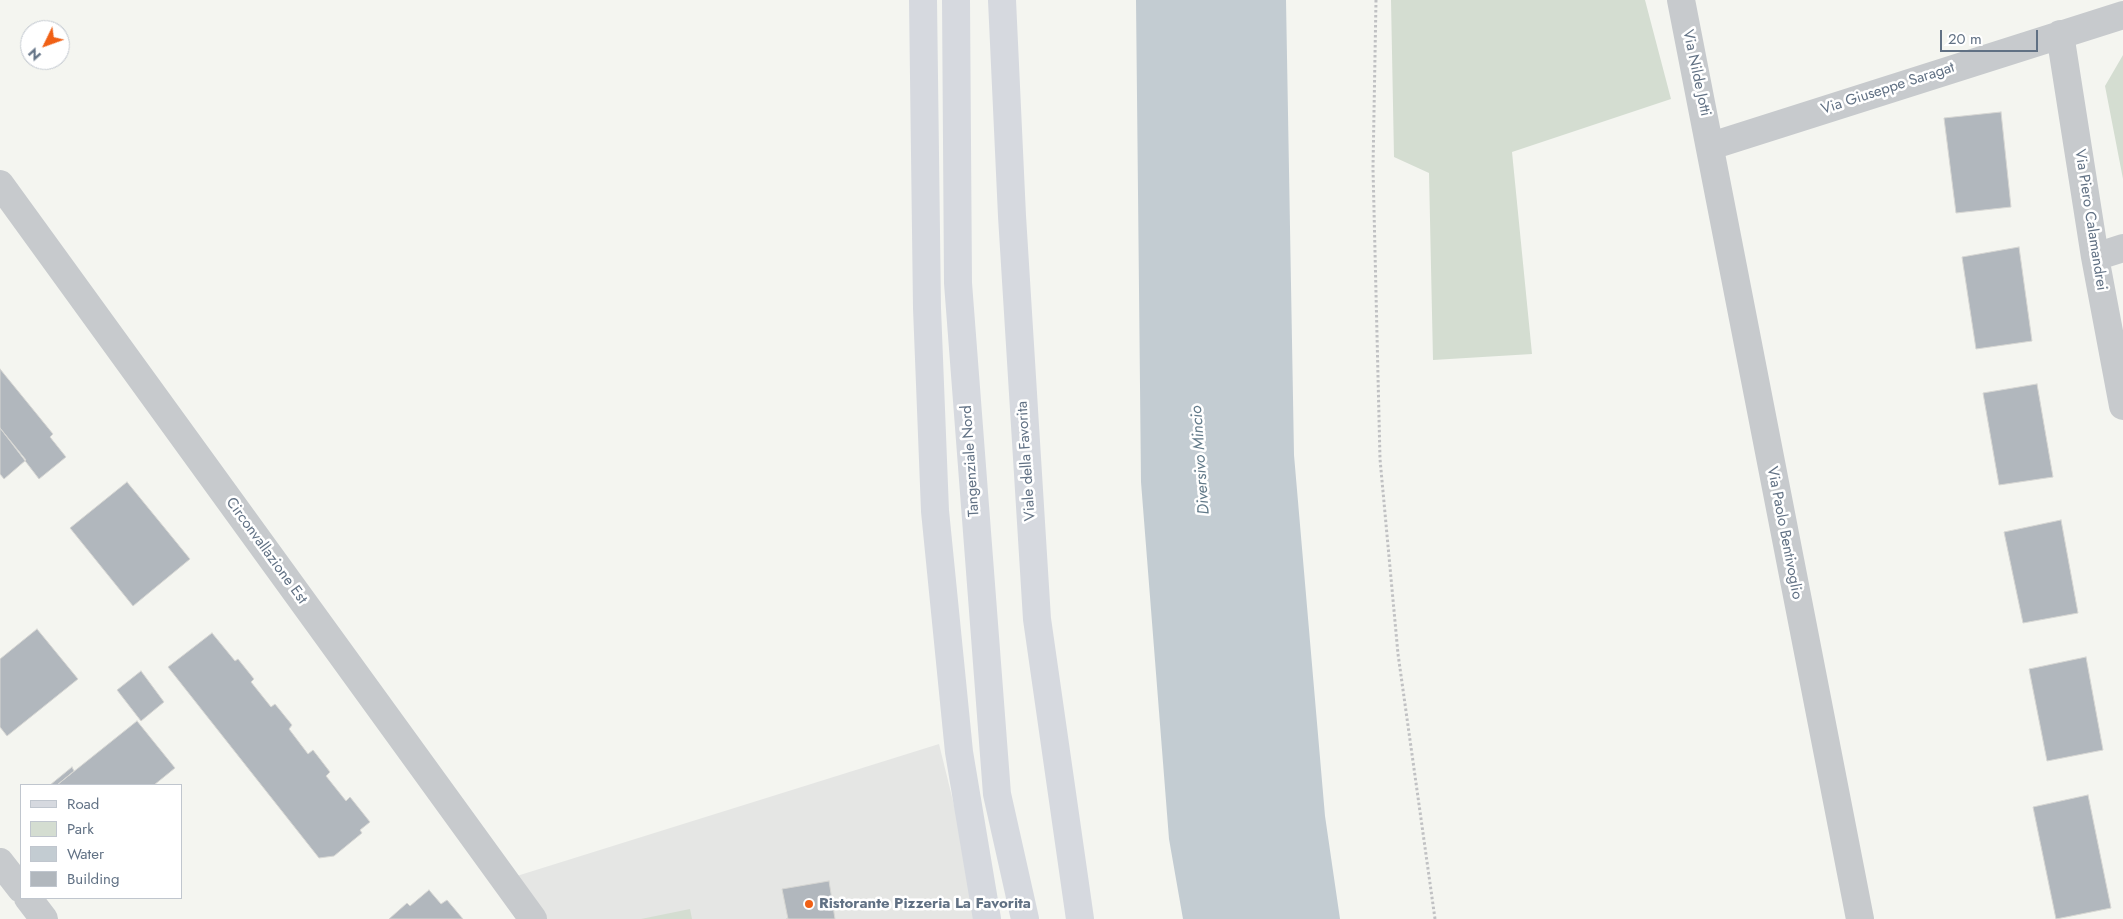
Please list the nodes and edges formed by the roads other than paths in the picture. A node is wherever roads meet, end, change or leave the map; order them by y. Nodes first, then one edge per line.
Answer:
1 (923, 0) edge
2 (956, 0) edge
3 (1002, 0) edge
4 (1681, 0) edge
5 (2123, 15) edge
6 (2060, 34) junction
7 (1711, 146) junction
8 (0, 184) edge
9 (2123, 248) edge
10 (2096, 258) junction
11 (2123, 406) edge
12 (0, 862) edge
13 (20, 888) edge
14 (29, 899) edge
15 (44, 919) edge
16 (533, 919) edge
17 (986, 919) edge
18 (1025, 919) edge
19 (1080, 919) edge
20 (1860, 919) edge

1 - 17 main road
2 - 18 main road, Tangenziale Nord
3 - 19 main road, Viale della Favorita
4 - 7 street, Via Nilde Jotti
5 - 6 street, Via Giuseppe Saragat
6 - 7 street, Via Giuseppe Saragat
6 - 10 street, Via Piero Calamandrei
7 - 20 street, Via Paolo Bentivoglio
8 - 16 street, Circonvallazione Est
9 - 10 street
10 - 11 street, Via Piero Calamandrei
12 - 13 street
14 - 15 street

